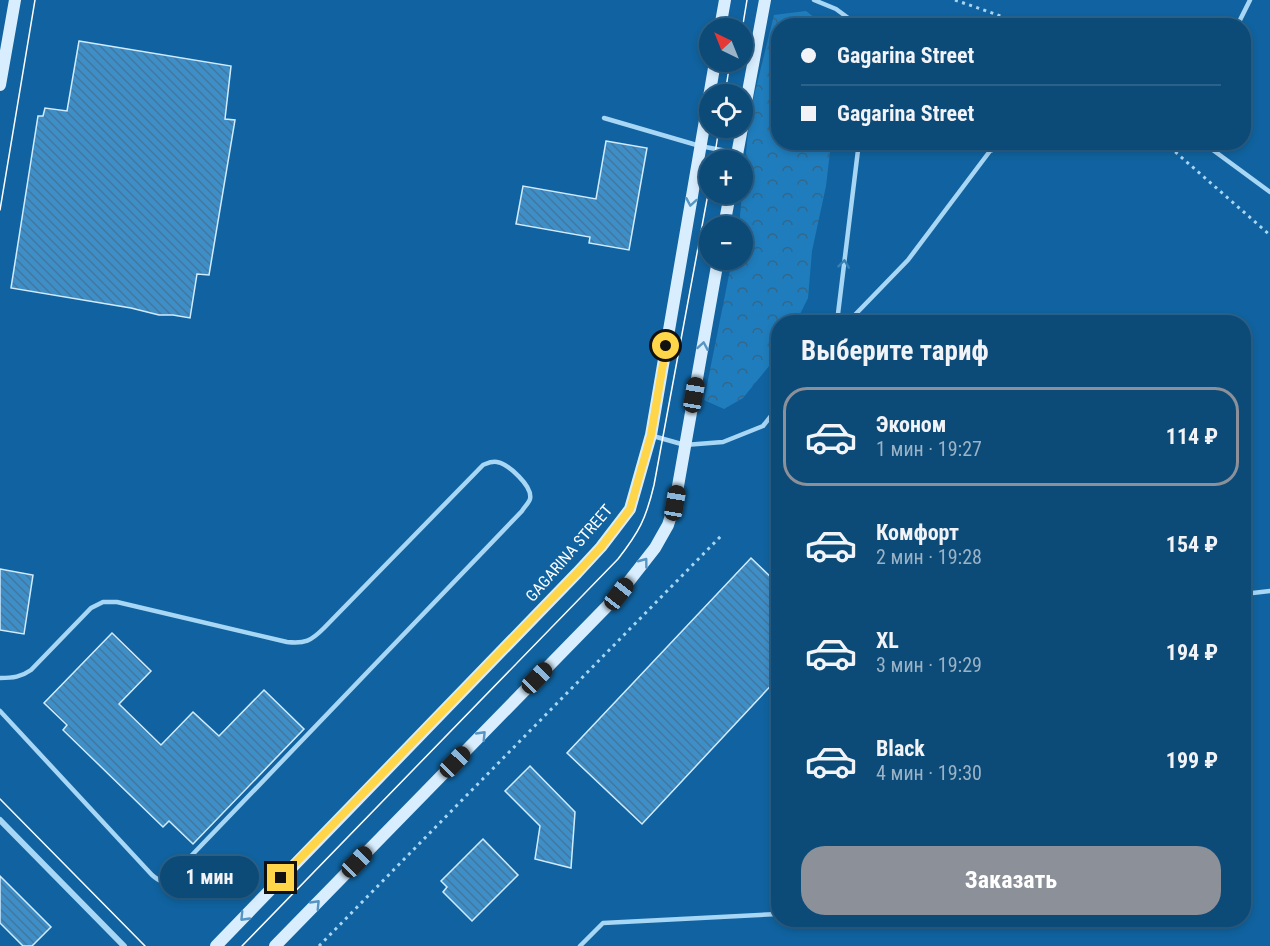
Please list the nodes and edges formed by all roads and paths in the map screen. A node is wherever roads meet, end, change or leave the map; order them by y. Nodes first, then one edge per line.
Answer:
1 (15, 0) edge
2 (725, 0) edge
3 (765, 0) edge
4 (814, 0) edge
5 (955, 0) edge
6 (1250, 0) edge
7 (722, 18) edge
8 (848, 18) edge
9 (1006, 18) edge
10 (1242, 18) edge
11 (713, 72) edge
12 (750, 84) edge
13 (0, 85) edge
14 (604, 118) dead end
15 (700, 146) junction
16 (713, 150) edge
17 (858, 150) edge
18 (993, 150) edge
19 (1173, 150) edge
20 (1213, 150) edge
21 (1270, 192) edge
22 (1270, 235) edge
23 (716, 270) edge
24 (838, 315) edge
25 (855, 315) edge
26 (771, 416) edge
27 (651, 435) junction
28 (685, 445) junction
29 (721, 536) dead end
30 (1270, 591) edge
31 (1251, 593) edge
32 (0, 678) edge
33 (0, 711) edge
34 (0, 820) edge
35 (771, 914) edge
36 (124, 946) edge
37 (216, 946) edge
38 (275, 946) edge
39 (319, 946) edge
40 (580, 946) edge

1 - 13 main road
2 - 7 main road
3 - 12 main road
4 - 8 lane
5 - 9 path
6 - 10 lane
11 - 15 main road, GAGARINA STREET
14 - 15 lane
15 - 16 lane
15 -> 27 main road, GAGARINA STREET
24 -> 17 lane
18 - 25 lane
19 - 22 path
20 - 21 lane
28 -> 23 main road
26 - 28 lane
27 - 28 lane
27 -> 37 main road, GAGARINA STREET
38 -> 28 main road
29 - 39 path
30 - 31 lane
32 - 33 lane
34 - 36 street
35 - 40 lane

